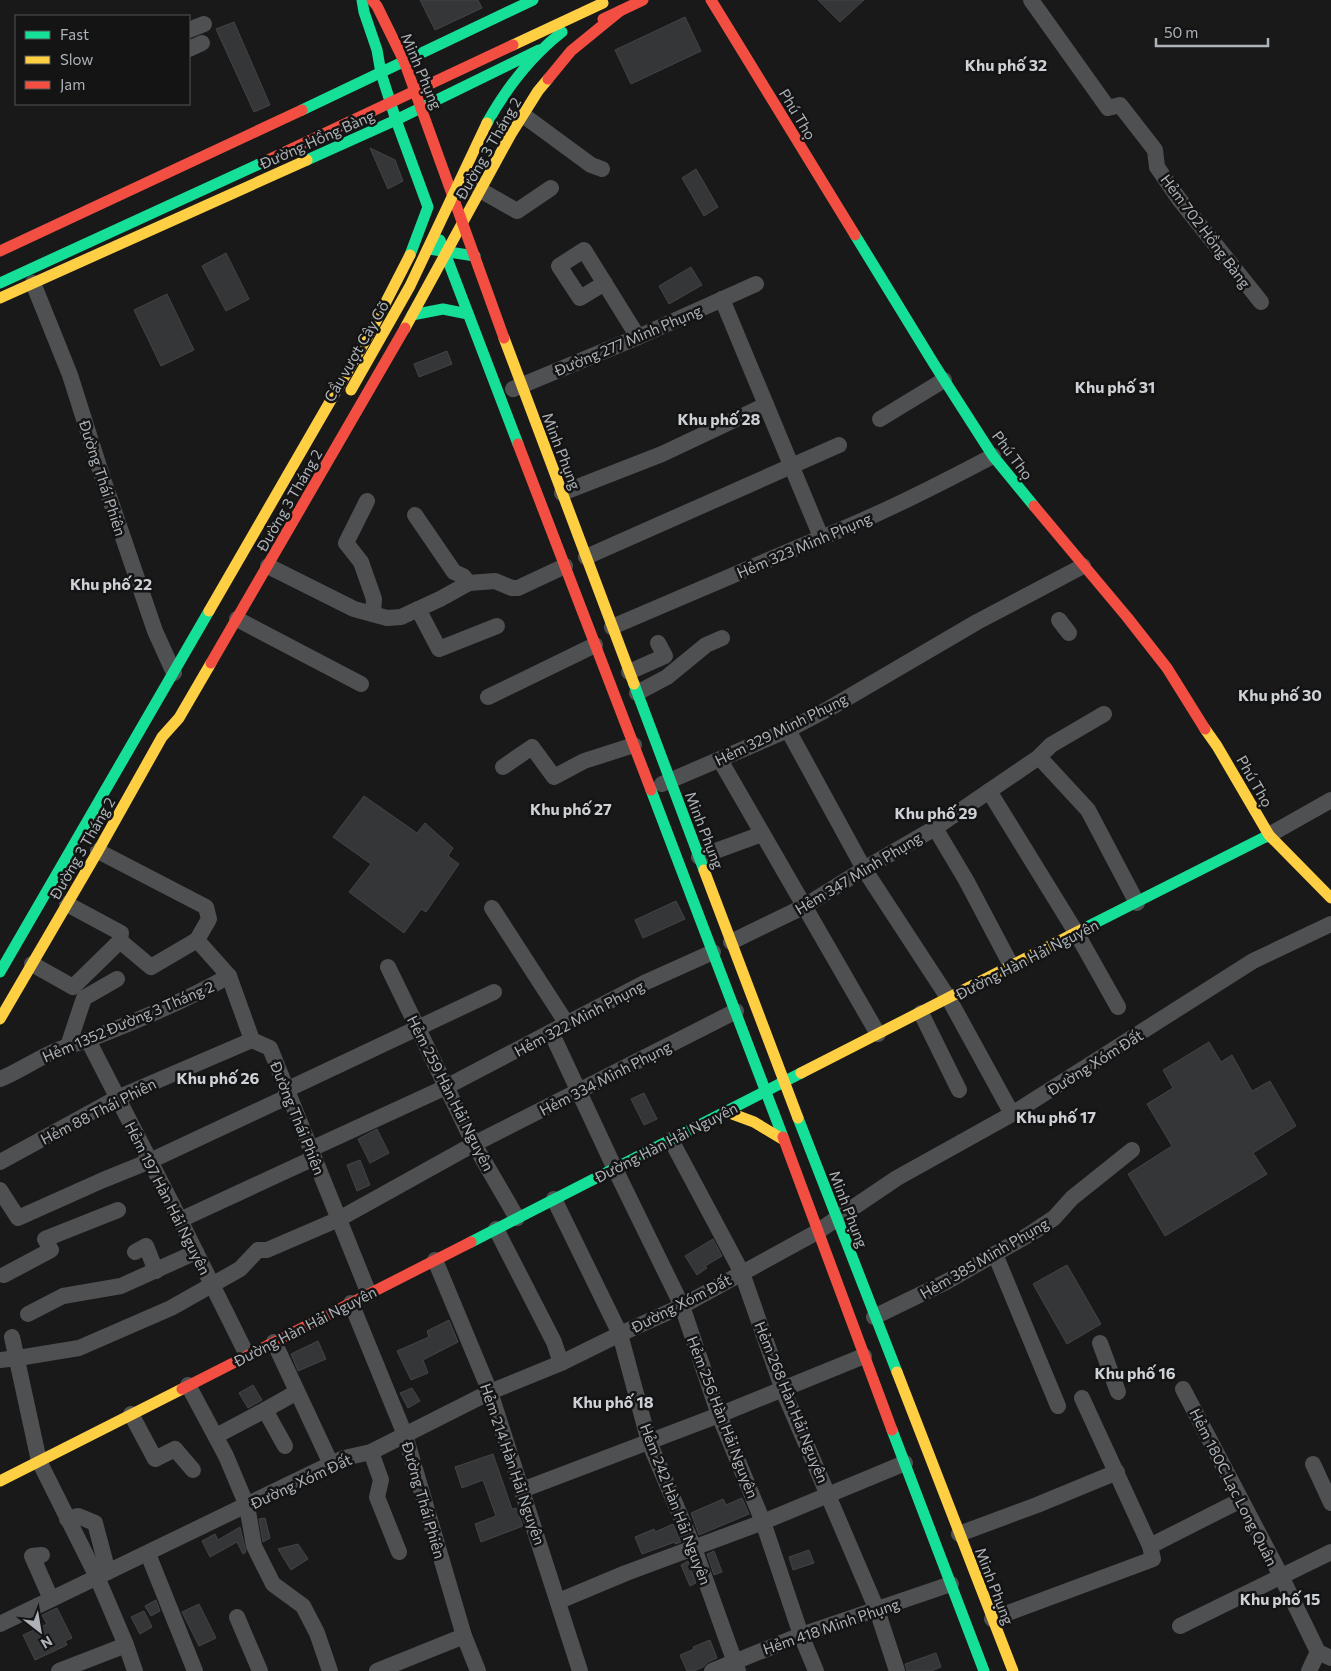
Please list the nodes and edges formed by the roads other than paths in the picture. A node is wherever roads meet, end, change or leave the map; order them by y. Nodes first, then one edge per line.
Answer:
1 (362, 0) edge
2 (372, 0) edge
3 (533, 0) edge
4 (643, 0) edge
5 (711, 0) edge
6 (1031, 0) edge
7 (606, 2) edge
8 (518, 7) junction
9 (620, 11) junction
10 (204, 24) dead end
11 (190, 30) edge
12 (538, 51) junction
13 (404, 61) junction
14 (381, 73) junction
15 (418, 75) dead end
16 (374, 96) dead end
17 (422, 108) junction
18 (523, 115) junction
19 (396, 120) junction
20 (303, 161) junction
21 (602, 169) dead end
22 (311, 176) dead end
23 (551, 188) dead end
24 (480, 190) junction
25 (428, 207) junction
26 (463, 224) junction
27 (0, 251) edge
28 (411, 252) junction
29 (445, 252) junction
30 (475, 256) junction
31 (33, 283) junction
32 (604, 283) dead end
33 (0, 284) edge
34 (756, 284) dead end
35 (0, 298) edge
36 (722, 299) junction
37 (1261, 302) dead end
38 (468, 314) junction
39 (412, 315) junction
40 (638, 338) junction
41 (944, 380) junction
42 (521, 386) junction
43 (500, 395) junction
44 (346, 399) dead end
45 (766, 405) junction
46 (880, 419) dead end
47 (839, 445) dead end
48 (993, 456) junction
49 (792, 467) junction
50 (562, 494) junction
51 (367, 501) dead end
52 (415, 515) dead end
53 (821, 538) junction
54 (586, 557) junction
55 (268, 566) junction
56 (565, 566) junction
57 (1083, 566) junction
58 (469, 583) junction
59 (418, 609) junction
60 (373, 614) junction
61 (237, 619) junction
62 (1059, 620) dead end
63 (497, 626) dead end
64 (612, 627) junction
65 (1069, 633) dead end
66 (213, 637) dead end
67 (722, 638) dead end
68 (658, 642) dead end
69 (595, 645) junction
70 (629, 672) junction
71 (174, 673) junction
72 (361, 684) dead end
73 (637, 693) junction
74 (488, 698) dead end
75 (1104, 714) dead end
76 (788, 730) junction
77 (162, 737) junction
78 (634, 745) junction
79 (1039, 757) junction
80 (720, 760) junction
81 (503, 768) dead end
82 (670, 781) junction
83 (651, 790) junction
84 (989, 791) junction
85 (1331, 800) edge
86 (935, 828) junction
87 (762, 834) junction
88 (1269, 835) junction
89 (98, 851) junction
90 (699, 858) junction
91 (864, 869) junction
92 (1331, 898) edge
93 (1137, 903) junction
94 (67, 904) junction
95 (804, 907) junction
96 (492, 908) dead end
97 (1331, 924) edge
98 (1077, 934) junction
99 (197, 940) junction
100 (120, 941) junction
101 (731, 942) junction
102 (713, 952) junction
103 (32, 964) junction
104 (388, 967) dead end
105 (1012, 967) junction
106 (0, 972) edge
107 (229, 976) junction
108 (117, 979) dead end
109 (494, 992) dead end
110 (949, 999) junction
111 (1118, 1007) dead end
112 (736, 1011) junction
113 (921, 1013) junction
114 (0, 1019) edge
115 (566, 1024) junction
116 (418, 1029) junction
117 (551, 1032) junction
118 (878, 1034) junction
119 (88, 1040) junction
120 (252, 1040) junction
121 (68, 1046) junction
122 (0, 1079) edge
123 (784, 1082) junction
124 (446, 1087) junction
125 (959, 1090) dead end
126 (579, 1091) junction
127 (766, 1091) junction
128 (288, 1093) junction
129 (118, 1098) junction
130 (727, 1112) junction
131 (1012, 1114) junction
132 (671, 1140) junction
133 (784, 1140) junction
134 (474, 1144) junction
135 (1132, 1150) dead end
136 (312, 1154) junction
137 (150, 1161) junction
138 (0, 1162) edge
139 (615, 1169) junction
140 (0, 1190) edge
141 (554, 1199) junction
142 (118, 1210) dead end
143 (517, 1218) junction
144 (836, 1219) junction
145 (180, 1220) junction
146 (339, 1220) junction
147 (496, 1229) junction
148 (817, 1232) junction
149 (135, 1252) dead end
150 (196, 1252) junction
151 (995, 1254) junction
152 (435, 1260) junction
153 (156, 1271) junction
154 (742, 1273) junction
155 (4, 1275) dead end
156 (212, 1284) junction
157 (369, 1294) junction
158 (351, 1303) junction
159 (682, 1306) junction
160 (28, 1314) dead end
161 (874, 1317) junction
162 (620, 1334) junction
163 (12, 1338) dead end
164 (274, 1342) junction
165 (1100, 1343) dead end
166 (247, 1355) junction
167 (864, 1356) junction
168 (18, 1358) junction
169 (0, 1360) edge
170 (561, 1363) junction
171 (188, 1386) junction
172 (783, 1390) junction
173 (1183, 1390) dead end
174 (297, 1392) junction
175 (490, 1392) junction
176 (1118, 1392) dead end
177 (1082, 1398) dead end
178 (1058, 1406) dead end
179 (265, 1410) junction
180 (131, 1414) junction
181 (719, 1415) junction
182 (405, 1435) junction
183 (216, 1436) junction
184 (649, 1442) junction
185 (285, 1446) dead end
186 (371, 1452) junction
187 (39, 1462) junction
188 (905, 1463) junction
189 (331, 1464) junction
190 (1313, 1464) dead end
191 (192, 1470) dead end
192 (1117, 1472) junction
193 (0, 1481) edge
194 (522, 1490) junction
195 (829, 1494) junction
196 (1242, 1500) junction
197 (1331, 1503) edge
198 (247, 1506) junction
199 (763, 1522) junction
200 (959, 1534) junction
201 (694, 1548) junction
202 (400, 1552) dead end
203 (1331, 1552) edge
204 (1152, 1553) junction
205 (148, 1554) junction
206 (42, 1556) dead end
207 (102, 1575) junction
208 (1281, 1576) junction
209 (951, 1584) junction
210 (51, 1599) junction
211 (559, 1602) junction
212 (877, 1610) junction
213 (238, 1617) dead end
214 (992, 1619) junction
215 (0, 1624) edge
216 (1180, 1626) dead end
217 (801, 1635) junction
218 (464, 1636) junction
219 (126, 1645) junction
220 (1324, 1655) edge
221 (736, 1666) edge
222 (397, 1667) edge
223 (63, 1670) edge
224 (135, 1671) edge
225 (195, 1671) edge
226 (260, 1671) edge
227 (330, 1671) edge
228 (377, 1671) edge
229 (478, 1671) edge
230 (580, 1671) edge
231 (712, 1671) edge
232 (816, 1671) edge
233 (898, 1671) edge
234 (984, 1671) edge
235 (1012, 1671) edge
236 (1309, 1671) edge

1 - 14 main road
2 - 13 main road, Minh Phụng
3 - 8 main road
4 - 9 main road, Đường Hồng Bàng
5 - 41 main road, Phú Thọ
6 - 37 street, Hẻm 702 Hồng Bàng
7 - 33 main road, Cầu vượt Cây Gõ, bridge
7 - 44 main road, Cầu vượt Cây Gõ, bridge
8 - 12 main road
8 - 13 main road
9 - 12 main road, Đường Hồng Bàng
9 - 18 main road, Đường 3 Tháng 2
10 - 11 street
12 - 17 main road, Đường Hồng Bàng
13 - 14 main road
13 - 17 main road, Minh Phụng
14 - 19 main road
14 - 27 main road
15 - 16 main road
17 - 19 main road, Đường Hồng Bàng
17 - 26 main road, Minh Phụng
18 - 21 street
18 - 24 main road, Đường 3 Tháng 2
19 - 20 main road, Đường Hồng Bàng
19 - 25 main road
20 - 22 street
20 - 31 main road, Đường Hồng Bàng
23 - 24 street
24 - 26 main road, Đường 3 Tháng 2
25 - 28 main road, Đường 3 Tháng 2
25 - 29 main road
26 - 29 main road, Đường 3 Tháng 2
26 - 30 main road, Minh Phụng
28 - 29 main road
28 - 71 main road, Đường 3 Tháng 2
29 - 30 main road
29 - 38 main road
29 - 39 main road, Đường 3 Tháng 2
30 - 42 main road, Minh Phụng
31 - 35 main road, Đường Hồng Bàng
31 - 71 street, Đường Thái Phiên
32 - 40 street
34 - 36 street, Đường 277 Minh Phụng
36 - 40 street, Đường 277 Minh Phụng
36 - 45 street
38 - 39 main road
38 - 43 main road
39 - 55 main road, Đường 3 Tháng 2
40 - 42 street, Đường 277 Minh Phụng
41 - 46 street
41 - 48 main road, Phú Thọ
42 - 43 street, Đường 277 Minh Phụng
42 - 50 main road, Minh Phụng
43 - 56 main road
45 - 49 street
45 - 50 street
47 - 49 street
48 - 53 street, Hẻm 323 Minh Phụng
48 - 57 main road, Phú Thọ
49 - 53 street
49 - 54 street
50 - 54 main road, Minh Phụng
51 - 60 street
52 - 58 street
53 - 64 street, Hẻm 323 Minh Phụng
54 - 64 main road, Minh Phụng
55 - 60 street
55 - 61 main road, Đường 3 Tháng 2
56 - 58 street
56 - 69 main road
57 - 76 street, Hẻm 329 Minh Phụng
57 - 88 main road, Phú Thọ
58 - 59 street
59 - 60 street
59 - 63 street
61 - 72 street
61 - 77 main road, Đường 3 Tháng 2
62 - 65 street
64 - 70 main road, Minh Phụng
66 - 77 main road
67 - 73 street
68 - 70 street
69 - 74 street
69 - 78 main road
70 - 73 main road, Minh Phụng
71 - 106 main road, Đường 3 Tháng 2
73 - 82 main road, Minh Phụng
75 - 79 street, Hẻm 347 Minh Phụng
76 - 80 street, Hẻm 329 Minh Phụng
76 - 91 street
77 - 89 main road, Đường 3 Tháng 2
78 - 81 street
78 - 83 main road
79 - 84 street, Hẻm 347 Minh Phụng
79 - 93 street
80 - 82 street, Hẻm 329 Minh Phụng
80 - 87 street
82 - 83 street, Hẻm 329 Minh Phụng
82 - 90 main road, Minh Phụng
83 - 102 main road
84 - 86 street, Hẻm 347 Minh Phụng
84 - 98 street
85 - 88 street, Đường Hàn Hải Nguyên
86 - 91 street, Hẻm 347 Minh Phụng
86 - 105 street
87 - 90 street
87 - 95 street
88 - 92 main road, Phú Thọ
88 - 93 main road, Đường Hàn Hải Nguyên
89 - 94 main road, Đường 3 Tháng 2
89 - 99 street
90 - 101 main road, Minh Phụng
91 - 95 street, Hẻm 347 Minh Phụng
91 - 110 street
93 - 98 main road, Đường Hàn Hải Nguyên
94 - 100 street
94 - 103 main road, Đường 3 Tháng 2
95 - 101 street, Hẻm 347 Minh Phụng
95 - 118 street
96 - 115 street
97 - 131 street, Đường Xóm Đất
98 - 105 main road, Đường Hàn Hải Nguyên
98 - 111 street
99 - 100 street
99 - 107 street
100 - 103 street
101 - 123 main road, Minh Phụng
102 - 112 main road
102 - 115 street, Hẻm 322 Minh Phụng
103 - 114 main road, Đường 3 Tháng 2
104 - 116 street, Hẻm 259 Hàn Hải Nguyên
105 - 110 main road, Đường Hàn Hải Nguyên
107 - 119 street, Hẻm 1352 Đường 3 Tháng 2
107 - 120 street
108 - 121 street
109 - 116 street
110 - 113 main road, Đường Hàn Hải Nguyên
110 - 131 street
112 - 126 street, Hẻm 334 Minh Phụng
112 - 127 main road
113 - 118 main road, Đường Hàn Hải Nguyên
113 - 125 street
115 - 117 street, Hẻm 322 Minh Phụng
116 - 124 street, Hẻm 259 Hàn Hải Nguyên
116 - 128 street
117 - 124 street, Hẻm 322 Minh Phụng
117 - 126 street, Hẻm 256 Hàn Hải Nguyên
118 - 123 main road, Đường Hàn Hải Nguyên
119 - 121 street, Hẻm 1352 Đường 3 Tháng 2
119 - 129 street, Hẻm 197 Hàn Hải Nguyên
120 - 128 street, Đường Thái Phiên
120 - 129 street, Hẻm 88 Thái Phiên
121 - 122 street, Hẻm 1352 Đường 3 Tháng 2
123 - 127 main road, Đường Hàn Hải Nguyên
123 - 144 main road, Minh Phụng
124 - 134 street, Hẻm 259 Hàn Hải Nguyên
124 - 136 street, Hẻm 322 Minh Phụng
126 - 134 street, Hẻm 334 Minh Phụng
126 - 139 street, Hẻm 256 Hàn Hải Nguyên
127 - 130 main road, Đường Hàn Hải Nguyên
127 - 133 main road
128 - 136 street, Đường Thái Phiên
128 - 137 street
129 - 137 street, Hẻm 197 Hàn Hải Nguyên
129 - 138 street, Hẻm 88 Thái Phiên
130 - 132 main road, Đường Hàn Hải Nguyên
130 - 133 main road
131 - 144 street, Đường Xóm Đất
132 - 139 main road, Đường Hàn Hải Nguyên
132 - 154 street, Hẻm 268 Hàn Hải Nguyên
133 - 148 main road
134 - 143 street, Hẻm 259 Hàn Hải Nguyên
134 - 146 street, Hẻm 334 Minh Phụng
135 - 151 street, Hẻm 385 Minh Phụng
136 - 145 street, Hẻm 322 Minh Phụng
136 - 146 street, Đường Thái Phiên
137 - 140 street
137 - 145 street, Hẻm 197 Hàn Hải Nguyên
139 - 141 main road, Đường Hàn Hải Nguyên
139 - 159 street, Hẻm 256 Hàn Hải Nguyên
141 - 143 main road, Đường Hàn Hải Nguyên
141 - 162 street, Hẻm 242 Hàn Hải Nguyên
142 - 155 street
143 - 147 main road, Đường Hàn Hải Nguyên
144 - 148 street, Đường Xóm Đất
144 - 161 main road, Minh Phụng
145 - 150 street, Hẻm 197 Hàn Hải Nguyên
146 - 156 street, Hẻm 334 Minh Phụng
146 - 157 street, Đường Thái Phiên
147 - 152 main road, Đường Hàn Hải Nguyên
147 - 170 street
148 - 154 street, Đường Xóm Đất
148 - 167 main road
149 - 153 street
150 - 153 street
150 - 156 street, Hẻm 197 Hàn Hải Nguyên
151 - 161 street, Hẻm 385 Minh Phụng
151 - 178 street
152 - 157 main road, Đường Hàn Hải Nguyên
152 - 175 street, Hẻm 214 Hàn Hải Nguyên
153 - 160 street
154 - 159 street, Đường Xóm Đất
154 - 172 street, Hẻm 268 Hàn Hải Nguyên
156 - 166 street, Hẻm 197 Hàn Hải Nguyên
156 - 168 street, Hẻm 334 Minh Phụng
157 - 158 main road, Đường Hàn Hải Nguyên
158 - 164 main road, Đường Hàn Hải Nguyên
158 - 182 street, Đường Thái Phiên
159 - 162 street, Đường Xóm Đất
159 - 181 street, Hẻm 256 Hàn Hải Nguyên
161 - 200 main road, Minh Phụng
162 - 170 street, Đường Xóm Đất
162 - 184 street, Hẻm 242 Hàn Hải Nguyên
163 - 168 street
164 - 166 main road, Đường Hàn Hải Nguyên
164 - 174 street
165 - 176 street
166 - 171 main road, Đường Hàn Hải Nguyên
167 - 172 street
167 - 188 main road
168 - 169 street, Hẻm 334 Minh Phụng
168 - 187 street
170 - 175 street, Đường Xóm Đất
171 - 180 main road, Đường Hàn Hải Nguyên
171 - 183 street
172 - 181 street
172 - 195 street, Hẻm 268 Hàn Hải Nguyên
173 - 196 street, Hẻm 180C Lạc Long Quân
174 - 179 street
174 - 189 street
175 - 182 street, Đường Xóm Đất
175 - 194 street, Hẻm 214 Hàn Hải Nguyên
177 - 192 street
179 - 183 street
179 - 185 street
180 - 187 main road, Đường Hàn Hải Nguyên
180 - 191 street
181 - 184 street
181 - 199 street, Hẻm 256 Hàn Hải Nguyên
182 - 186 street, Đường Xóm Đất
182 - 218 street, Đường Thái Phiên
183 - 198 street
184 - 194 street
184 - 201 street, Hẻm 242 Hàn Hải Nguyên
186 - 189 street, Đường Xóm Đất
186 - 202 street
187 - 193 main road, Đường Hàn Hải Nguyên
187 - 207 street
188 - 195 street
188 - 209 main road
189 - 198 street, Đường Xóm Đất
190 - 197 street
192 - 200 street
192 - 204 street
194 - 211 street, Hẻm 214 Hàn Hải Nguyên
195 - 199 street
195 - 212 street, Hẻm 268 Hàn Hải Nguyên
196 - 204 street
196 - 208 street, Hẻm 180C Lạc Long Quân
198 - 205 street, Đường Xóm Đất
198 - 227 street
199 - 201 street
199 - 217 street, Hẻm 256 Hàn Hải Nguyên
200 - 214 main road, Minh Phụng
201 - 211 street
201 - 221 street, Hẻm 242 Hàn Hải Nguyên
203 - 208 street
204 - 214 street
205 - 207 street, Đường Xóm Đất
205 - 225 street
206 - 210 street
207 - 210 street, Đường Xóm Đất
207 - 219 street
208 - 216 street
208 - 220 street, Hẻm 180C Lạc Long Quân
209 - 212 street, Hẻm 418 Minh Phụng
209 - 234 main road
210 - 215 street, Đường Xóm Đất
211 - 230 street, Hẻm 214 Hàn Hải Nguyên
212 - 217 street, Hẻm 418 Minh Phụng
212 - 233 street, Hẻm 268 Hàn Hải Nguyên
213 - 226 street
214 - 235 main road, Minh Phụng
217 - 221 street, Hẻm 418 Minh Phụng
217 - 232 street, Hẻm 256 Hàn Hải Nguyên
218 - 222 street
218 - 229 street, Đường Thái Phiên
219 - 223 street
219 - 224 street
220 - 236 street
221 - 231 street, Hẻm 418 Minh Phụng
222 - 228 street

